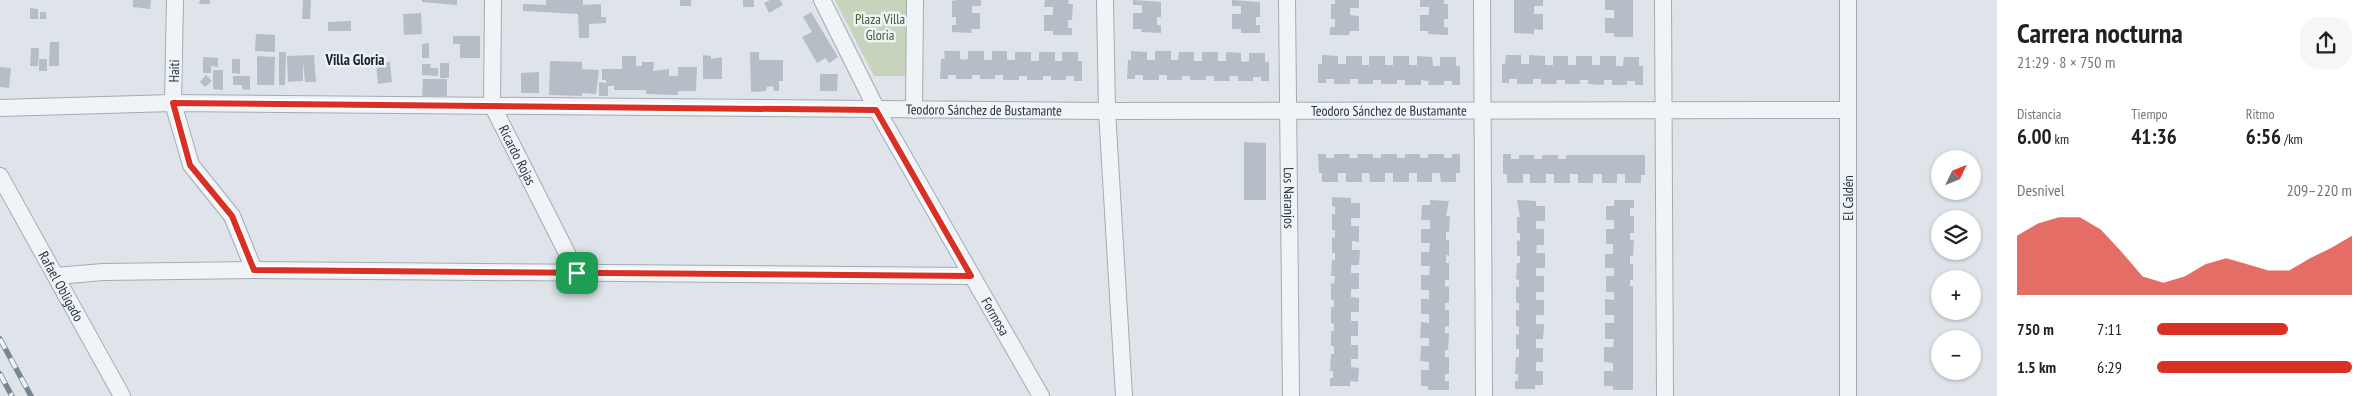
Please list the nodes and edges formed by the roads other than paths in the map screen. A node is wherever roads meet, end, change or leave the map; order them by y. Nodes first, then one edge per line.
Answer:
1 (175, 0) edge
2 (493, 0) edge
3 (822, 0) edge
4 (915, 0) edge
5 (1105, 0) edge
6 (1287, 0) edge
7 (1482, 0) edge
8 (1663, 0) edge
9 (1848, 0) edge
10 (173, 103) junction
11 (492, 106) junction
12 (0, 108) edge
13 (876, 110) junction
14 (914, 110) junction
15 (1287, 110) junction
16 (1483, 110) junction
17 (1662, 110) junction
18 (1848, 110) junction
19 (1107, 111) junction
20 (0, 176) edge
21 (254, 270) junction
22 (577, 273) junction
23 (56, 276) junction
24 (971, 276) junction
25 (122, 396) edge
26 (1041, 396) edge
27 (1124, 396) edge
28 (1291, 396) edge
29 (1484, 396) edge
30 (1664, 396) edge
31 (1848, 396) edge

1 - 10 street, Haiti
2 - 11 street, Ricardo Rojas
3 - 13 street, Formosa
4 - 14 street
5 - 19 street
6 - 15 street, Los Naranjos
7 - 16 street
8 - 17 street
9 - 18 street, El Caldén
10 - 11 street, Teodoro Sánchez de Bustamante
10 - 12 street, Teodoro Sánchez de Bustamante
10 - 21 street, Haiti
11 - 13 street, Teodoro Sánchez de Bustamante
11 - 22 street, Ricardo Rojas
13 - 14 street, Teodoro Sánchez de Bustamante
13 - 24 street, Formosa
14 - 19 street, Teodoro Sánchez de Bustamante
15 - 16 street, Teodoro Sánchez de Bustamante
15 - 19 street, Teodoro Sánchez de Bustamante
15 - 28 street, Los Naranjos
16 - 17 street, Teodoro Sánchez de Bustamante
16 - 29 street
17 - 18 street, Teodoro Sánchez de Bustamante
17 - 30 street
18 - 31 street, El Caldén
19 - 27 street
20 - 23 street, Rafael Obligado
21 - 22 street
21 - 23 street
22 - 24 street
23 - 25 street, Rafael Obligado
24 - 26 street, Formosa

